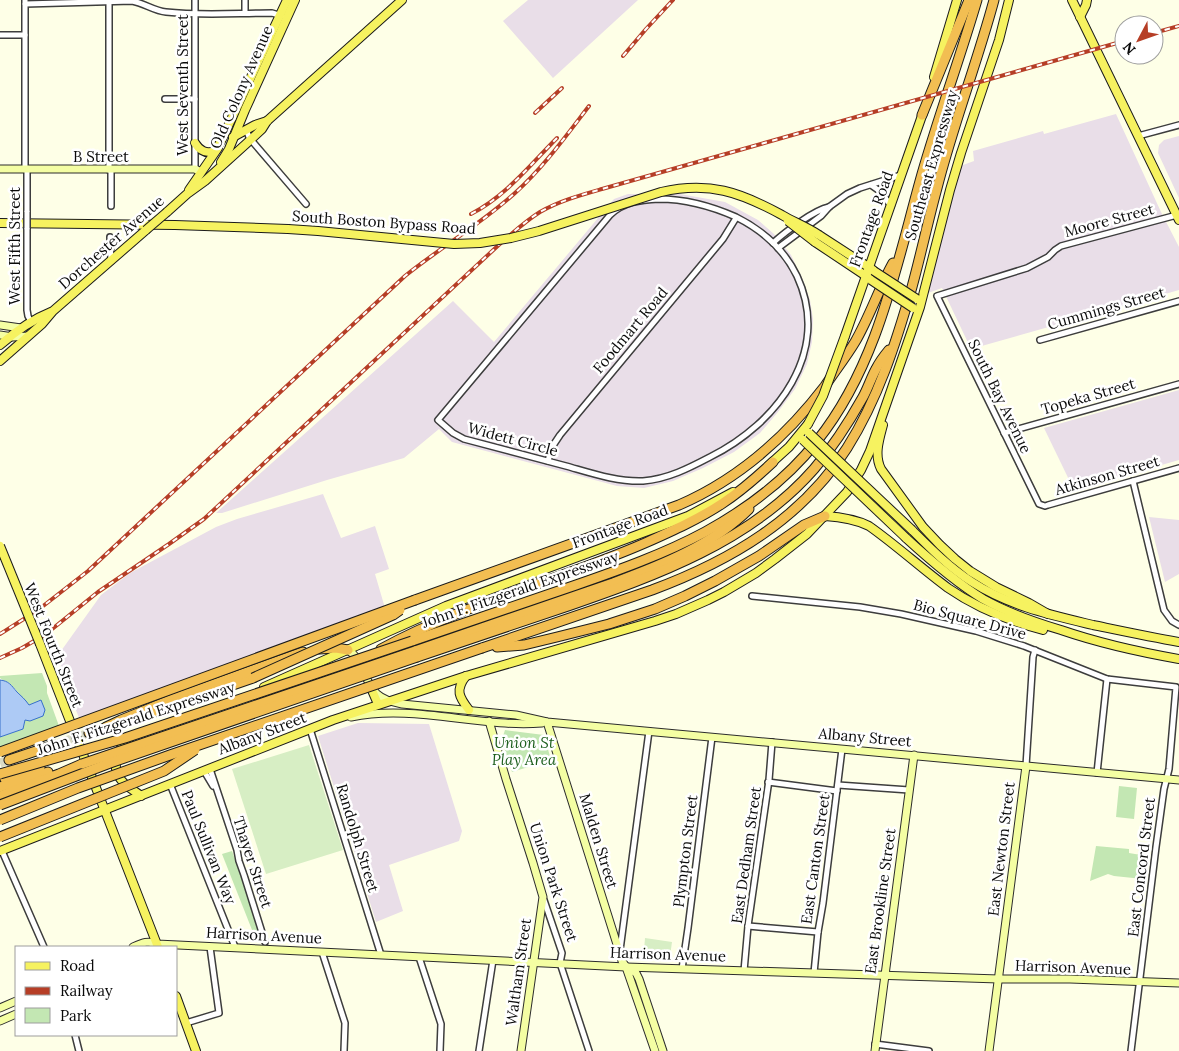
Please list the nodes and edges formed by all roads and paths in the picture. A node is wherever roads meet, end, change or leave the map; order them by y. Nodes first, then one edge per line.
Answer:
1 (195, 0) edge
2 (245, 0) edge
3 (286, 0) edge
4 (295, 0) edge
5 (402, 0) edge
6 (957, 0) edge
7 (969, 0) edge
8 (977, 0) edge
9 (994, 0) edge
10 (1009, 0) edge
11 (1072, 0) edge
12 (1087, 0) edge
13 (108, 1) edge
14 (25, 2) edge
15 (245, 13) junction
16 (194, 14) junction
17 (283, 16) junction
18 (1080, 16) junction
19 (0, 35) edge
20 (25, 35) junction
21 (166, 99) dead end
22 (194, 99) junction
23 (922, 115) junction
24 (267, 121) junction
25 (1179, 125) edge
26 (246, 129) junction
27 (234, 136) junction
28 (1138, 136) junction
29 (250, 140) junction
30 (195, 143) junction
31 (215, 151) junction
32 (0, 169) edge
33 (26, 169) junction
34 (110, 170) junction
35 (198, 171) junction
36 (902, 174) junction
37 (205, 181) junction
38 (871, 185) junction
39 (187, 194) junction
40 (306, 204) dead end
41 (111, 206) dead end
42 (891, 206) junction
43 (829, 207) junction
44 (736, 218) junction
45 (1178, 218) edge
46 (0, 223) edge
47 (110, 237) dead end
48 (817, 238) junction
49 (773, 243) junction
50 (902, 247) junction
51 (778, 248) junction
52 (111, 261) junction
53 (871, 269) junction
54 (868, 278) junction
55 (937, 296) joint
56 (1179, 301) edge
57 (918, 305) junction
58 (53, 311) junction
59 (30, 322) junction
60 (0, 326) edge
61 (22, 328) junction
62 (0, 334) edge
63 (28, 336) junction
64 (9, 337) junction
65 (896, 339) junction
66 (1040, 340) dead end
67 (0, 345) edge
68 (0, 361) edge
69 (1179, 384) edge
70 (889, 393) junction
71 (805, 433) junction
72 (1004, 433) junction
73 (548, 461) junction
74 (773, 462) junction
75 (1179, 468) edge
76 (1133, 481) junction
77 (770, 488) junction
78 (1042, 505) joint
79 (825, 516) junction
80 (0, 546) edge
81 (752, 596) dead end
82 (415, 600) junction
83 (1048, 614) junction
84 (1179, 625) edge
85 (1076, 635) junction
86 (410, 638) junction
87 (1179, 642) edge
88 (482, 648) junction
89 (348, 650) junction
90 (1035, 650) junction
91 (416, 654) junction
92 (1179, 659) edge
93 (466, 676) junction
94 (1107, 679) junction
95 (1176, 687) joint
96 (371, 688) junction
97 (388, 701) junction
98 (378, 704) junction
99 (469, 710) junction
100 (333, 720) junction
101 (489, 721) junction
102 (548, 722) junction
103 (106, 727) junction
104 (310, 729) junction
105 (649, 731) junction
106 (89, 733) tunnel mouth
107 (712, 737) junction
108 (129, 739) junction
109 (205, 742) junction
110 (772, 742) junction
111 (54, 745) tunnel mouth
112 (842, 749) junction
113 (0, 752) tunnel mouth
114 (82, 752) junction
115 (914, 755) junction
116 (9, 760) tunnel mouth
117 (82, 764) junction
118 (1026, 766) junction
119 (40, 767) joint
120 (207, 770) junction
121 (1097, 773) junction
122 (0, 778) edge
123 (1166, 779) junction
124 (1179, 780) edge
125 (768, 782) junction
126 (170, 784) junction
127 (0, 787) edge
128 (838, 788) junction
129 (909, 790) junction
130 (0, 796) edge
131 (141, 796) junction
132 (0, 805) edge
133 (105, 810) junction
134 (0, 820) edge
135 (0, 837) edge
136 (0, 850) edge
137 (543, 897) junction
138 (748, 926) junction
139 (818, 932) junction
140 (264, 942) dead end
141 (44, 946) edge
142 (135, 946) edge
143 (157, 946) edge
144 (178, 946) edge
145 (210, 947) junction
146 (235, 947) junction
147 (322, 952) junction
148 (619, 953) junction
149 (381, 955) junction
150 (419, 957) junction
151 (493, 960) junction
152 (534, 962) junction
153 (560, 963) junction
154 (626, 967) junction
155 (682, 969) junction
156 (744, 971) junction
157 (814, 974) junction
158 (884, 975) junction
159 (999, 979) junction
160 (1139, 982) junction
161 (1179, 983) edge
162 (15, 1001) edge
163 (178, 1001) edge
164 (0, 1008) edge
165 (15, 1014) edge
166 (0, 1021) edge
167 (186, 1023) junction
168 (75, 1036) edge
169 (875, 1048) edge
170 (79, 1051) edge
171 (196, 1051) edge
172 (344, 1051) edge
173 (440, 1051) edge
174 (479, 1051) edge
175 (522, 1051) edge
176 (589, 1051) edge
177 (655, 1051) edge
178 (663, 1051) edge
179 (929, 1051) edge
180 (989, 1051) edge
181 (1130, 1051) edge

1 - 16 street, West Seventh Street
2 - 15 street
3 - 17 main road, Old Colony Avenue
4 - 17 main road, Old Colony Avenue
5 - 24 main road, Dorchester Avenue
6 - 23 main road, Frontage Road
7 - 23 highway
8 - 50 highway, Southeast Expressway
9 - 65 highway, Southeast Expressway
10 - 57 main road
11 - 18 main road
12 - 18 main road
13 - 14 street
13 - 16 street
13 - 34 street
14 - 20 street, West Fifth Street
15 - 16 street
15 - 17 street
16 - 22 street, West Seventh Street
17 - 27 main road, Old Colony Avenue
17 - 31 main road, Old Colony Avenue
18 - 28 main road
19 - 20 street
20 - 33 street, West Fifth Street
21 - 22 street
22 - 30 street, West Seventh Street
23 - 36 main road, Frontage Road
24 - 26 main road, Dorchester Avenue
24 - 29 main road, Dorchester Avenue
25 - 28 street
26 - 27 main road, Dorchester Avenue
26 - 29 street
27 - 31 main road, Dorchester Avenue
27 - 37 main road, Old Colony Avenue
28 - 45 main road
29 - 37 main road, Dorchester Avenue
29 - 40 street
30 - 31 main road
30 - 35 street, West Seventh Street
31 - 35 main road, Dorchester Avenue
32 - 33 main road, B Street
33 - 34 main road, B Street
33 - 59 street, West Fifth Street, bridge
34 - 35 main road, B Street
34 - 41 street
35 - 39 main road, Dorchester Avenue
36 - 38 street
36 - 42 main road, Frontage Road
37 - 39 main road, Dorchester Avenue
38 - 42 street
38 - 43 street
39 - 52 main road, Dorchester Avenue, bridge
42 - 53 main road, Frontage Road
43 - 49 street
43 - 51 street
44 - 49 street, Widett Circle
44 - 73 street, Foodmart Road
44 - 73 street, Widett Circle
45 - 55 street, Moore Street
46 - 48 main road, South Boston Bypass Road, bridge
47 - 52 street
48 - 53 main road, South Boston Bypass Road
48 - 54 main road, South Boston Bypass Road
49 - 51 street, Widett Circle
50 - 77 highway, John F. Fitzgerald Expressway
50 - 82 highway
51 - 73 street, Widett Circle
52 - 58 main road, Dorchester Avenue
53 - 54 main road, Frontage Road
53 - 57 main road, South Boston Bypass Road, bridge
54 - 57 main road, South Boston Bypass Road, bridge
54 - 71 main road, Frontage Road, bridge
55 - 72 street, South Bay Avenue
56 - 66 street, Cummings Street
57 - 70 main road
58 - 59 main road, Dorchester Avenue
58 - 63 main road, Dorchester Avenue
59 - 61 main road, Dorchester Avenue
60 - 61 main road
61 - 64 main road, Dorchester Avenue
62 - 64 main road
63 - 64 main road
63 - 68 main road, Dorchester Avenue
64 - 67 main road, Dorchester Avenue
65 - 88 highway
65 - 91 highway
69 - 72 street, Topeka Street
70 - 79 main road
70 - 83 main road
71 - 74 main road, Frontage Road
71 - 83 main road, bridge
71 - 85 main road, bridge
72 - 78 street, South Bay Avenue
74 - 86 highway
74 - 89 main road, Frontage Road
75 - 76 street, Atkinson Street
76 - 78 street, Atkinson Street
76 - 84 street
77 - 86 highway, John F. Fitzgerald Expressway
77 - 91 highway
79 - 85 main road
79 - 88 highway
79 - 93 main road
80 - 114 main road, West Fourth Street, bridge
81 - 90 street, Bio Square Drive
82 - 103 highway, bridge
82 - 113 highway, bridge
83 - 87 main road
85 - 92 main road
86 - 114 highway, John F. Fitzgerald Expressway, bridge
88 - 109 highway, bridge
89 - 96 main road, Albany Street
89 - 103 highway
89 - 108 main road, Frontage Road
90 - 94 street, Bio Square Drive
90 - 118 street, East Newton Street
91 - 117 highway, bridge
91 - 132 highway, bridge
93 - 97 main road
93 - 99 main road
94 - 95 street, Bio Square Drive
94 - 121 street
95 - 123 street, East Concord Street
96 - 97 main road, Albany Street
96 - 98 main road
97 - 98 main road
97 - 99 main road, Albany Street
98 - 100 main road
99 - 102 main road, Albany Street
100 - 101 main road, Albany Street
100 - 104 main road, Albany Street
101 - 102 main road, Albany Street
101 - 137 main road, Union Park Street
102 - 105 main road, Albany Street
102 - 148 main road, Malden Street
103 - 106 highway
104 - 120 main road, Albany Street
104 - 149 street, Randolph Street
105 - 107 main road, Albany Street
105 - 148 street
107 - 110 main road, Albany Street
107 - 155 street, Plympton Street
108 - 114 main road, Frontage Road
108 - 131 main road
109 - 134 highway, bridge
109 - 135 highway, bridge
110 - 112 main road, Albany Street
110 - 125 street, East Dedham Street
111 - 116 highway
112 - 115 main road, Albany Street
112 - 128 street, East Canton Street
114 - 119 main road, Frontage Road
114 - 122 highway, John F. Fitzgerald Expressway, bridge
114 - 133 main road, West Fourth Street
115 - 118 main road, Albany Street
115 - 129 main road, East Brookline Street
117 - 127 highway
117 - 130 highway
118 - 121 main road, Albany Street
118 - 159 main road, East Newton Street
119 - 122 highway
120 - 126 main road, Albany Street
120 - 140 street, Thayer Street
121 - 123 main road, Albany Street
123 - 124 main road, Albany Street
123 - 160 street, East Concord Street
125 - 128 street
125 - 138 street, East Dedham Street
126 - 131 main road, Albany Street
126 - 146 street, Paul Sullivan Way
128 - 129 street
128 - 139 street, East Canton Street
129 - 158 main road, East Brookline Street
131 - 133 main road, Albany Street
133 - 136 main road, Albany Street
133 - 143 main road, West Fourth Street
136 - 141 street
137 - 152 main road, Waltham Street
137 - 153 street, Union Park Street
138 - 139 street
138 - 156 street, East Dedham Street
139 - 157 street, East Canton Street
142 - 143 main road, Harrison Avenue
144 - 145 main road, Harrison Avenue
145 - 146 main road, Harrison Avenue
145 - 167 street
146 - 147 main road, Harrison Avenue
147 - 149 main road, Harrison Avenue
147 - 172 street
148 - 154 main road, Malden Street
149 - 150 main road, Harrison Avenue
150 - 151 main road, Harrison Avenue
150 - 173 street
151 - 152 main road, Harrison Avenue
151 - 174 street
152 - 153 main road, Harrison Avenue
152 - 175 main road, Waltham Street
153 - 154 main road, Harrison Avenue
153 - 176 street, Union Park Street
154 - 155 main road, Harrison Avenue
154 - 177 main road
154 - 178 main road
155 - 156 main road, Harrison Avenue
156 - 157 main road, Harrison Avenue
157 - 158 main road, Harrison Avenue
158 - 159 main road, Harrison Avenue
158 - 169 main road, East Brookline Street
159 - 160 main road, Harrison Avenue
159 - 180 main road, East Newton Street
160 - 161 main road, Harrison Avenue
160 - 181 street, East Concord Street
162 - 164 main road
163 - 167 main road
165 - 166 main road
167 - 171 main road
168 - 170 street
169 - 179 street

